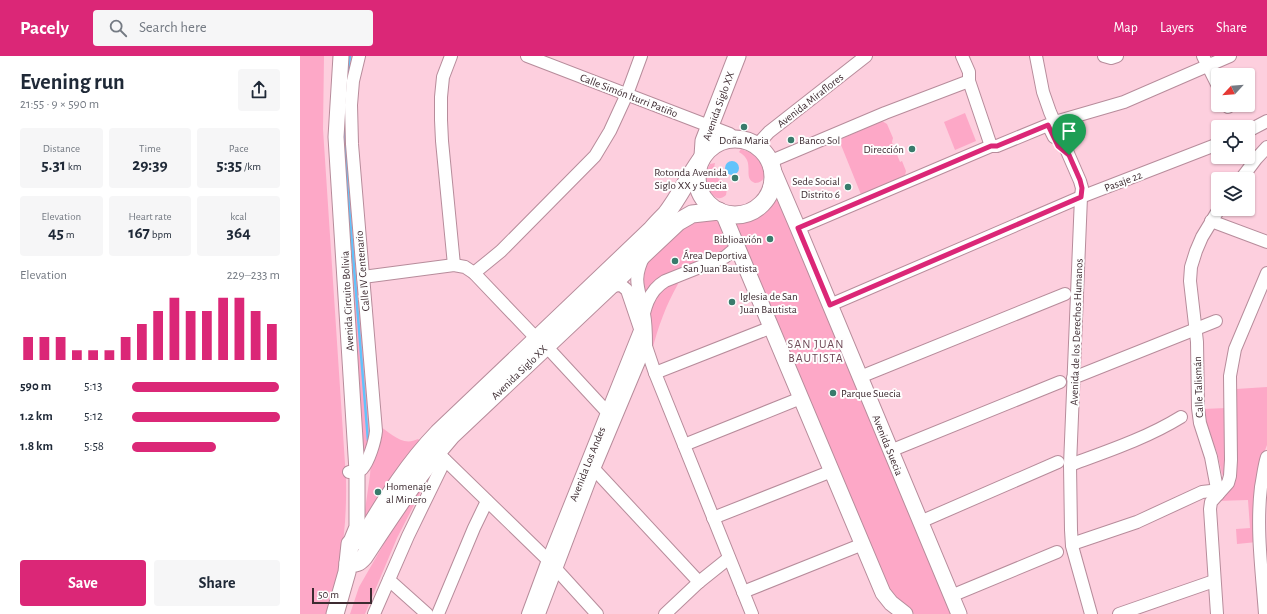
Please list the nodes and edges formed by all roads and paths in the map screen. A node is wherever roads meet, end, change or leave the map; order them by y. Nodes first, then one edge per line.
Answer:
1 (333, 56) edge
2 (341, 56) edge
3 (359, 56) edge
4 (451, 56) edge
5 (527, 56) edge
6 (641, 56) edge
7 (737, 56) edge
8 (746, 56) edge
9 (866, 56) edge
10 (962, 56) edge
11 (1036, 56) edge
12 (1104, 56) edge
13 (1117, 56) edge
14 (1230, 56) edge
15 (545, 59) edge
16 (1206, 61) edge
17 (1211, 71) edge
18 (969, 81) junction
19 (627, 94) junction
20 (1267, 121) edge
21 (1054, 122) junction
22 (710, 125) junction
23 (1255, 127) edge
24 (744, 140) junction
25 (991, 146) junction
26 (1211, 147) edge
27 (1267, 147) edge
28 (1069, 155) junction
29 (702, 159) junction
30 (770, 164) junction
31 (1246, 172) edge
32 (1081, 197) junction
33 (721, 212) junction
34 (1214, 216) edge
35 (1211, 221) junction
36 (798, 228) junction
37 (1267, 242) edge
38 (738, 246) junction
39 (648, 249) junction
40 (454, 265) junction
41 (474, 273) junction
42 (1267, 273) edge
43 (363, 277) junction
44 (610, 286) junction
45 (1065, 294) dead end
46 (830, 305) junction
47 (644, 312) junction
48 (1216, 321) dead end
49 (772, 327) junction
50 (641, 328) junction
51 (1195, 330) junction
52 (541, 342) junction
53 (646, 345) junction
54 (656, 373) junction
55 (860, 377) junction
56 (1073, 378) junction
57 (1060, 382) dead end
58 (802, 398) junction
59 (608, 413) junction
60 (1181, 417) dead end
61 (684, 446) junction
62 (890, 451) junction
63 (441, 456) junction
64 (1267, 457) edge
65 (1058, 462) dead end
66 (1070, 465) junction
67 (594, 469) junction
68 (353, 471) junction
69 (832, 471) junction
70 (1218, 494) junction
71 (487, 501) junction
72 (713, 518) junction
73 (920, 522) junction
74 (350, 544) junction
75 (863, 544) junction
76 (1072, 544) junction
77 (1057, 552) dead end
78 (730, 558) junction
79 (348, 563) junction
80 (552, 565) junction
81 (389, 580) junction
82 (1214, 581) junction
83 (699, 582) junction
84 (743, 592) junction
85 (951, 596) junction
86 (899, 612) edge
87 (335, 614) edge
88 (374, 614) edge
89 (427, 614) edge
90 (438, 614) edge
91 (528, 614) edge
92 (539, 614) edge
93 (597, 614) edge
94 (665, 614) edge
95 (752, 614) edge
96 (959, 614) edge
97 (1091, 614) edge
98 (1119, 614) edge
99 (1217, 614) edge
100 (1265, 614) edge

1 - 68 main road, Avenida Circuito Bolivia
2 - 68 main road, Avenida Circuito Bolivia
3 - 43 street, Calle IV Centenario
4 - 40 street
5 - 15 street, Calle Simón Iturri Patiño
6 - 19 street
7 - 22 highway, Avenida Siglo XX
8 - 24 highway, Avenida Siglo XX
9 - 24 street, Avenida Miraflores
10 - 18 street
11 - 21 street, Avenida de los Derechos Humanos
12 - 13 street
14 - 16 street
15 - 19 street, Calle Simón Iturri Patiño
16 - 17 street
16 - 21 street
18 - 25 street
18 - 30 street
19 - 22 street, Calle Simón Iturri Patiño
19 - 41 street
20 - 23 street
21 - 28 street, Avenida de los Derechos Humanos
22 - 24 street, Calle Simón Iturri Patiño
22 - 29 highway, Avenida Siglo XX
24 - 29 highway
24 - 30 highway
25 - 28 street
25 - 36 street
26 - 32 street, Pasaje 22
27 - 31 street
28 - 32 street, Avenida de los Derechos Humanos
29 - 33 highway
29 - 52 highway, Avenida Siglo XX
30 - 33 highway
30 - 36 main road, Avenida Suecia
32 - 46 street, Pasaje 22
32 - 56 street, Avenida de los Derechos Humanos
33 - 38 main road
33 - 39 highway, Avenida Siglo XX
34 - 35 street, Calle Talismán
35 - 37 street
35 - 51 street, Calle Talismán
36 - 46 main road, Avenida Suecia
38 - 47 street, Avenida Los Andes
38 - 49 main road
39 - 44 highway, Avenida Siglo XX
39 - 47 street, Avenida Los Andes
40 - 41 street
40 - 43 street
41 - 52 street
42 - 70 street
43 - 68 street, Calle IV Centenario
44 - 50 street
44 - 52 highway, Avenida Siglo XX
45 - 55 street
46 - 55 main road, Avenida Suecia
47 - 50 street, Avenida Los Andes
47 - 53 street, Avenida Los Andes
48 - 51 street
49 - 54 street
49 - 58 main road
50 - 53 street
50 - 59 street, Avenida Los Andes
51 - 56 street
51 - 70 street, Calle Talismán
52 - 59 street
52 - 63 highway, Avenida Siglo XX
52 - 74 highway, Avenida Siglo XX
53 - 54 street
53 - 67 street, Avenida Los Andes
54 - 61 street
55 - 62 main road, Avenida Suecia
56 - 66 street, Avenida de los Derechos Humanos
57 - 62 street
58 - 61 street
58 - 69 main road
59 - 80 street, Avenida Los Andes
60 - 66 street
61 - 72 street
62 - 73 main road, Avenida Suecia
63 - 71 street
63 - 79 highway, Avenida Siglo XX
63 - 81 street
64 - 100 street
65 - 73 street
66 - 76 street, Avenida de los Derechos Humanos
67 - 80 street, Avenida Los Andes
67 - 83 street
68 - 74 main road, Avenida Circuito Bolivia
69 - 72 street
69 - 75 main road
70 - 76 street
70 - 82 street
71 - 80 street
71 - 90 street
72 - 78 street
73 - 85 main road, Avenida Suecia
74 - 79 highway, Avenida Circuito Bolivia
75 - 84 street
75 - 86 main road
76 - 97 street, Avenida de los Derechos Humanos
77 - 85 street
78 - 83 street
78 - 84 street
79 - 87 highway, Avenida Circuito Bolivia
80 - 91 street, Avenida Los Andes
80 - 92 street, Avenida Los Andes
80 - 93 street
81 - 88 street
81 - 89 street
82 - 98 street
82 - 99 street
83 - 94 street
84 - 95 street
85 - 96 main road, Avenida Suecia

